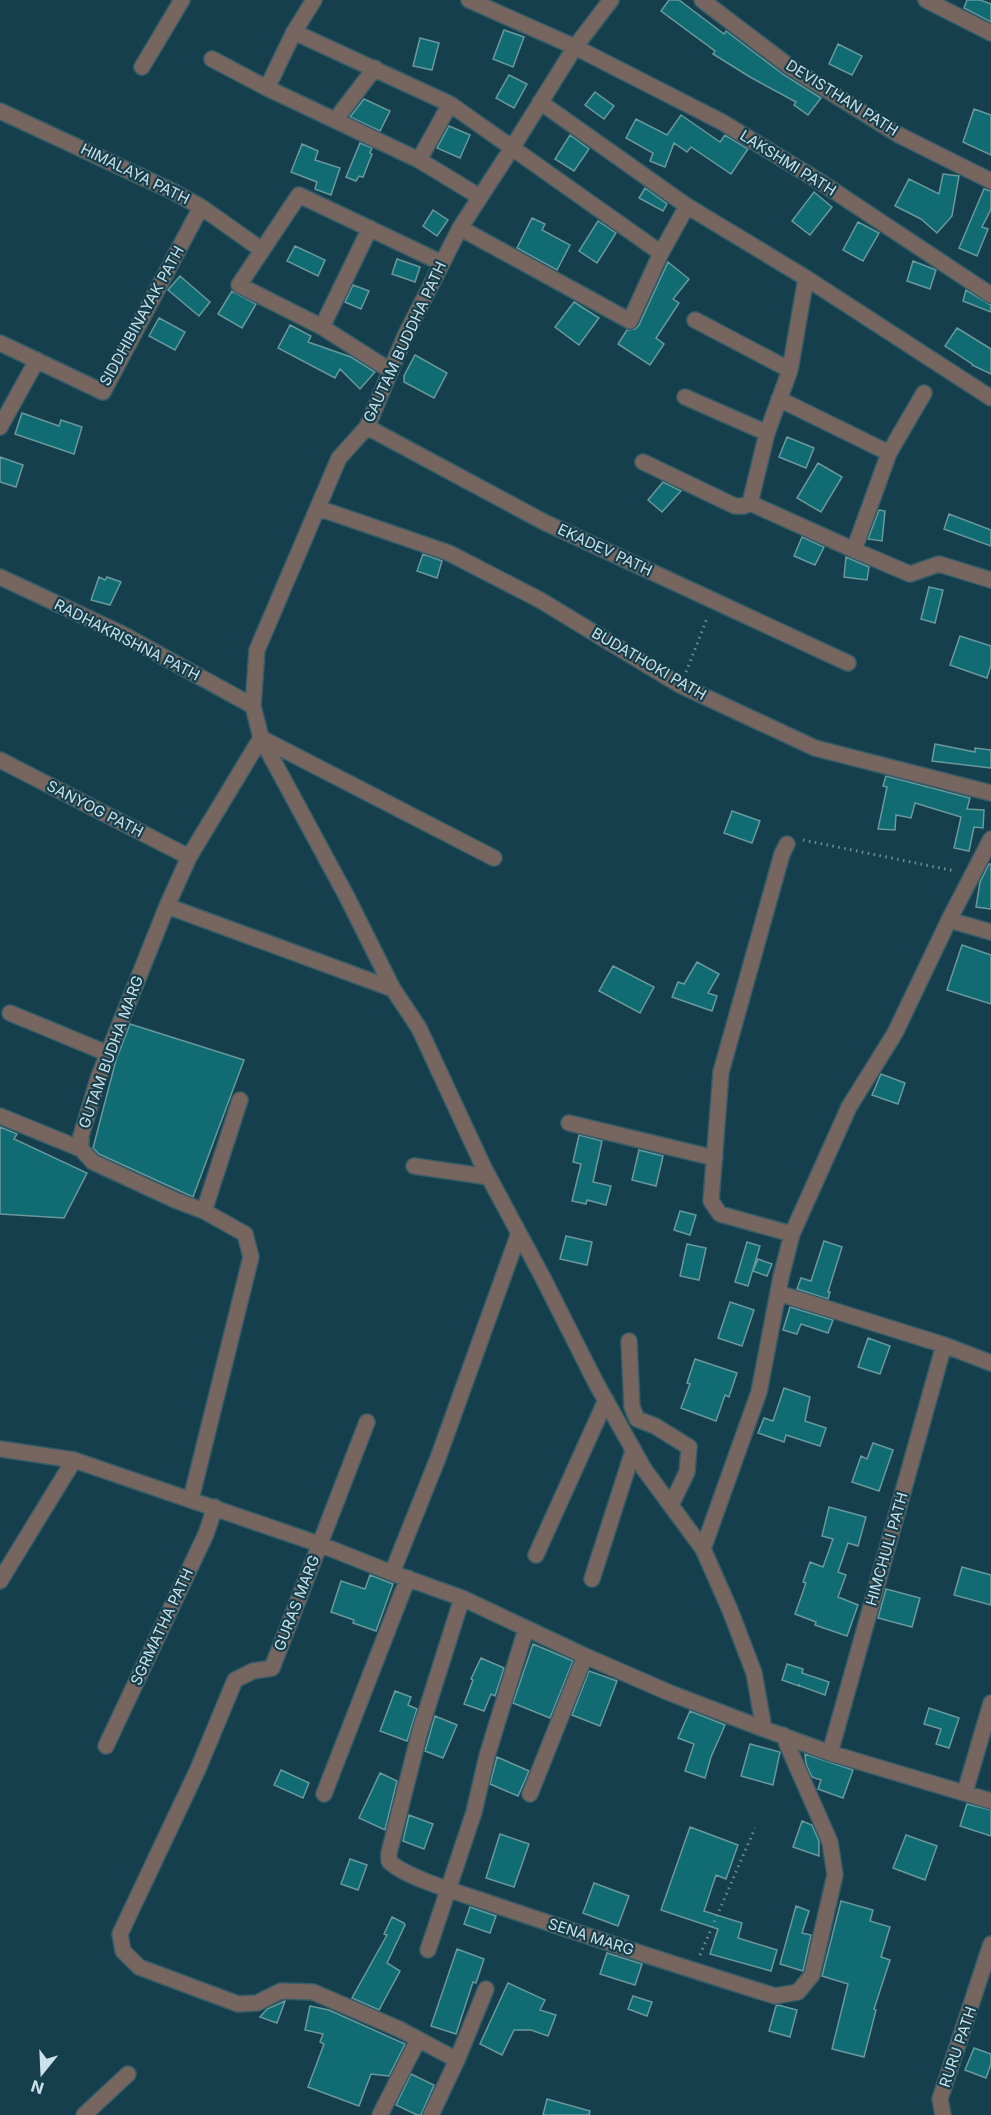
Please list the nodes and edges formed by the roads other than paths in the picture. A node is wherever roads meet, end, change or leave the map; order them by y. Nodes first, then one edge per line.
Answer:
1 (182, 0) edge
2 (314, 0) edge
3 (470, 0) edge
4 (611, 0) edge
5 (702, 0) edge
6 (926, 0) edge
7 (294, 32) junction
8 (991, 33) edge
9 (575, 47) junction
10 (212, 59) dead end
11 (142, 67) dead end
12 (375, 68) junction
13 (267, 88) junction
14 (540, 102) junction
15 (450, 104) junction
16 (0, 111) edge
17 (336, 119) junction
18 (512, 148) junction
19 (419, 160) junction
20 (991, 181) edge
21 (480, 197) junction
22 (687, 206) junction
23 (201, 207) junction
24 (370, 228) junction
25 (460, 228) junction
26 (262, 250) junction
27 (661, 253) junction
28 (442, 262) junction
29 (806, 278) junction
30 (991, 295) edge
31 (694, 320) dead end
32 (322, 327) junction
33 (0, 343) edge
34 (37, 360) junction
35 (391, 370) junction
36 (790, 370) junction
37 (924, 393) dead end
38 (685, 397) dead end
39 (991, 398) edge
40 (779, 399) junction
41 (0, 427) edge
42 (367, 427) junction
43 (767, 434) junction
44 (890, 453) junction
45 (643, 462) dead end
46 (750, 502) junction
47 (318, 508) junction
48 (854, 550) junction
49 (0, 577) edge
50 (991, 580) edge
51 (848, 663) dead end
52 (253, 706) junction
53 (261, 738) junction
54 (0, 760) edge
55 (991, 793) edge
56 (991, 838) edge
57 (787, 844) road end
58 (189, 857) junction
59 (494, 858) dead end
60 (167, 906) junction
61 (949, 920) junction
62 (991, 932) edge
63 (393, 989) junction
64 (10, 1013) dead end
65 (109, 1054) junction
66 (240, 1100) dead end
67 (0, 1116) edge
68 (569, 1124) dead end
69 (81, 1149) junction
70 (715, 1158) junction
71 (414, 1166) dead end
72 (489, 1177) junction
73 (204, 1210) junction
74 (519, 1233) junction
75 (792, 1234) junction
76 (778, 1293) junction
77 (629, 1341) dead end
78 (944, 1345) junction
79 (991, 1363) edge
80 (606, 1400) junction
81 (367, 1422) dead end
82 (0, 1449) edge
83 (633, 1451) junction
84 (74, 1460) junction
85 (191, 1499) junction
86 (671, 1505) junction
87 (215, 1507) junction
88 (319, 1544) junction
89 (703, 1549) junction
90 (536, 1555) dead end
91 (392, 1574) junction
92 (408, 1578) junction
93 (592, 1579) dead end
94 (0, 1581) edge
95 (462, 1598) junction
96 (526, 1629) junction
97 (585, 1656) junction
98 (991, 1703) edge
99 (764, 1729) junction
100 (783, 1735) junction
101 (106, 1746) dead end
102 (830, 1753) junction
103 (965, 1792) junction
104 (324, 1794) dead end
105 (530, 1794) dead end
106 (991, 1801) edge
107 (447, 1888) junction
108 (991, 1944) edge
109 (428, 1950) dead end
110 (988, 1971) edge
111 (486, 1989) dead end
112 (418, 2040) junction
113 (457, 2060) junction
114 (128, 2074) dead end
115 (84, 2115) edge
116 (380, 2115) edge
117 (431, 2115) edge
118 (943, 2115) edge

1 - 11 street
2 - 7 street
3 - 9 street, LAKSHMI PATH
4 - 9 street, GAUTAM BUDDHA PATH
5 - 20 street, DEVISTHAN PATH
6 - 8 street
7 - 12 street
7 - 13 street
9 - 14 street, GAUTAM BUDDHA PATH
9 - 30 street, LAKSHMI PATH
10 - 13 street
12 - 15 street
12 - 17 street
13 - 17 street
14 - 18 street, GAUTAM BUDDHA PATH
14 - 22 street
15 - 18 street
15 - 19 street
16 - 23 street, HIMALAYA PATH
17 - 19 street
18 - 21 street, GAUTAM BUDDHA PATH
18 - 27 street
19 - 21 street
21 - 25 street, GAUTAM BUDDHA PATH
22 - 27 street
22 - 29 street
23 - 26 street, HIMALAYA PATH
23 - 34 street, SIDDHIBINAYAK PATH
24 - 26 street
24 - 28 street
24 - 32 street
25 - 27 street
25 - 28 street, GAUTAM BUDDHA PATH
26 - 32 street
28 - 35 street, GAUTAM BUDDHA PATH
29 - 36 street
29 - 39 street
31 - 36 street
32 - 35 street
33 - 34 street, SIDDHIBINAYAK PATH
34 - 41 street
35 - 42 street, GAUTAM BUDDHA PATH
36 - 40 street
37 - 44 street
38 - 43 street
40 - 43 street
40 - 44 street
42 - 47 street, GAUTAM BUDDHA PATH
42 - 51 street, EKADEV PATH
43 - 46 street
44 - 48 street
45 - 46 street
46 - 48 street
47 - 52 street, GAUTAM BUDDHA PATH
47 - 55 street, BUDATHOKI PATH
48 - 50 street
49 - 52 street, RADHAKRISHNA PATH
52 - 53 street
53 - 58 street, GUTAM BUDHA MARG
53 - 59 street
53 - 63 street
54 - 58 street, SANYOG PATH
56 - 61 street
57 - 70 street
58 - 60 street, GUTAM BUDHA MARG
60 - 63 street
60 - 65 street, GUTAM BUDHA MARG
61 - 62 street
61 - 75 street
63 - 72 street
64 - 65 street
65 - 69 street, GUTAM BUDHA MARG
66 - 73 street
67 - 69 street
68 - 70 street
69 - 73 street, GUTAM BUDHA MARG
70 - 75 street
71 - 72 street
72 - 74 street
73 - 85 street, GUTAM BUDHA MARG
74 - 80 street
74 - 91 street
75 - 76 street
76 - 78 street
76 - 89 street
77 - 86 street
78 - 79 street
78 - 102 street, HIMCHULI PATH
80 - 83 street
80 - 90 street
81 - 88 street
82 - 84 street
83 - 86 street
83 - 93 street
84 - 85 street
84 - 94 street
85 - 87 street
86 - 89 street
87 - 88 street
87 - 101 street, SGRMATHA PATH
88 - 91 street
88 - 112 street, GURAS MARG
89 - 99 street
91 - 92 street
92 - 95 street
92 - 104 street
95 - 96 street
95 - 107 street, SENA MARG
96 - 97 street
96 - 107 street
97 - 99 street
97 - 105 street
98 - 103 street
99 - 100 street
100 - 102 street
100 - 107 street, SENA MARG
102 - 103 street
103 - 106 street
107 - 109 street
108 - 110 street, RURU PATH
110 - 118 street, RURU PATH
111 - 113 street
112 - 113 street
112 - 116 street
113 - 117 street
114 - 115 street

